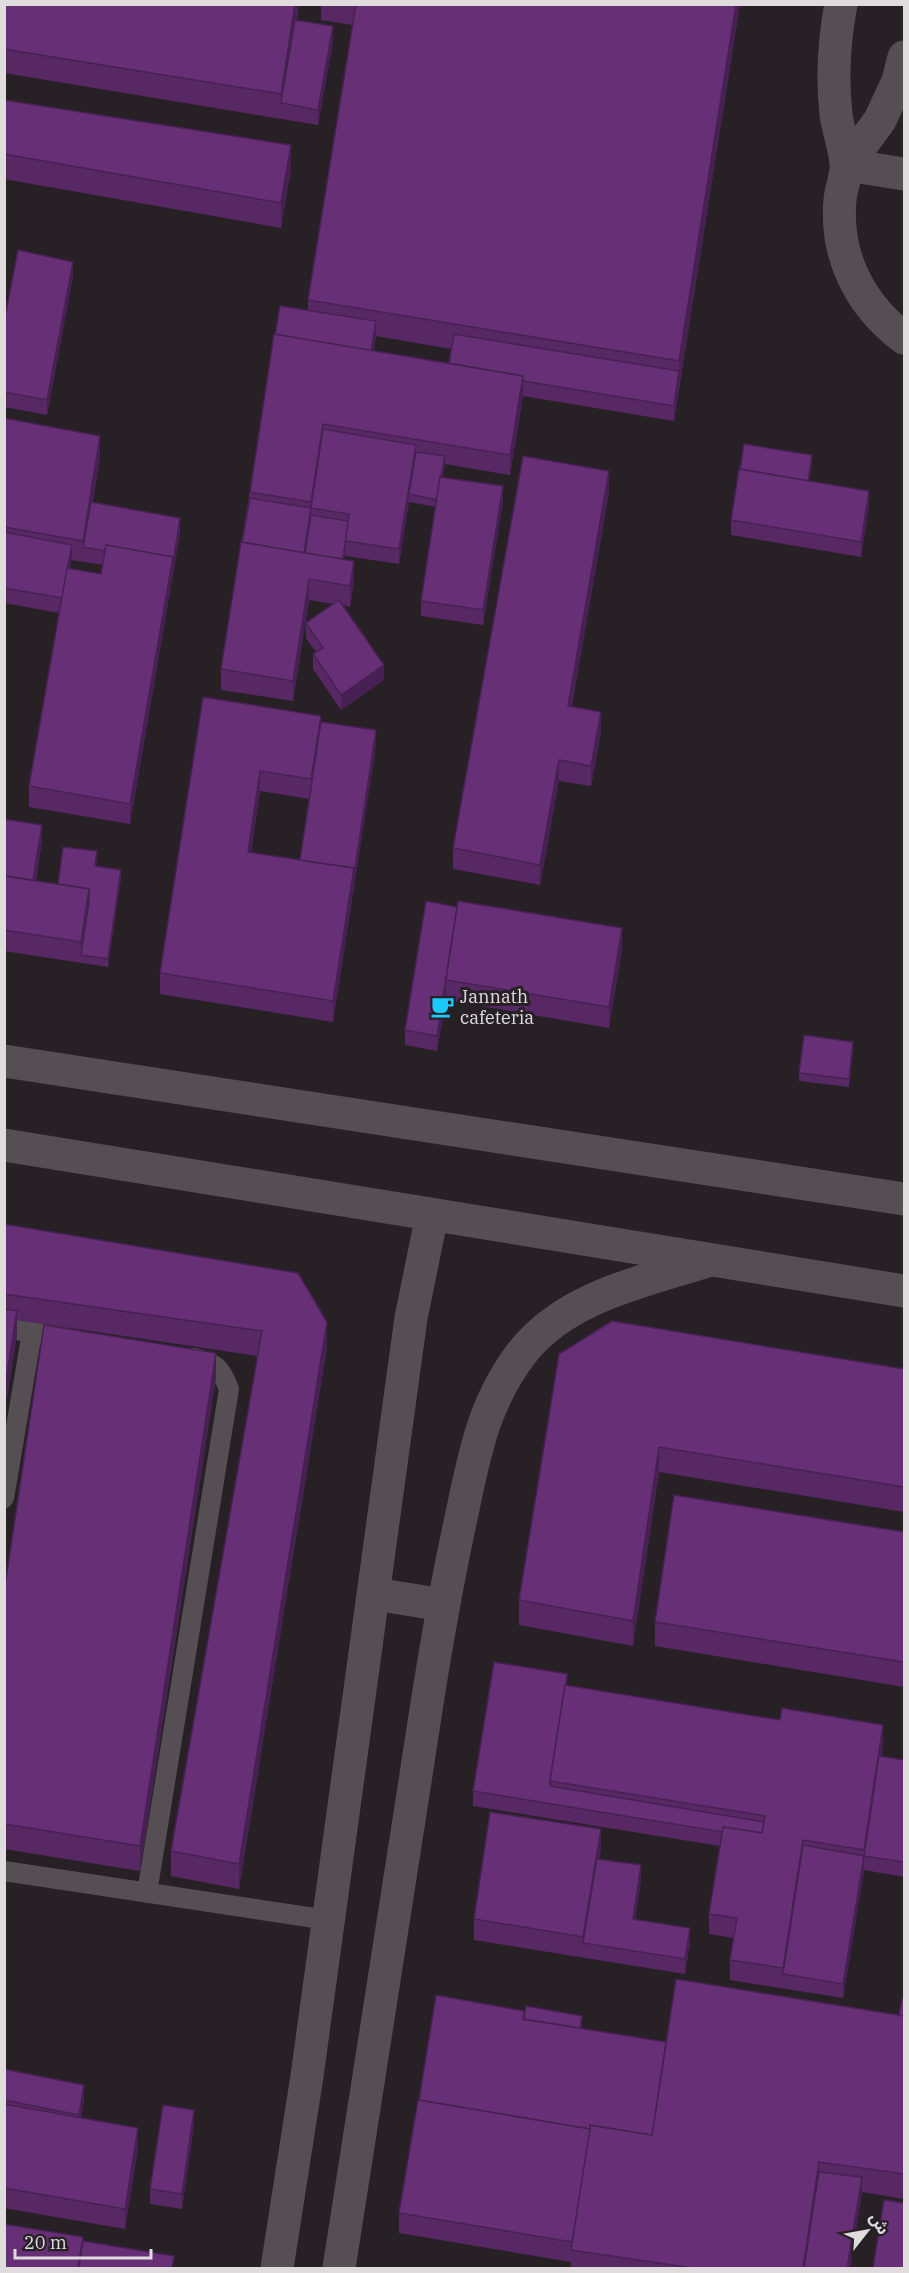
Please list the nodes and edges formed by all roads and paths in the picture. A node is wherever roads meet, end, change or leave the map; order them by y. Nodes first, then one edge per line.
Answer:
1 (840, 4) edge
2 (904, 57) edge
3 (847, 165) junction
4 (904, 174) edge
5 (904, 338) edge
6 (4, 1061) edge
7 (4, 1145) edge
8 (904, 1199) edge
9 (432, 1215) junction
10 (710, 1260) junction
11 (904, 1291) edge
12 (4, 1328) edge
13 (32, 1332) junction
14 (90, 1341) edge
15 (171, 1354) edge
16 (4, 1498) edge
17 (375, 1594) junction
18 (442, 1605) junction
19 (4, 1871) edge
20 (147, 1893) junction
21 (328, 1920) junction
22 (277, 2268) edge
23 (339, 2268) edge

1 - 3 street
2 - 3 street
3 - 4 street
3 - 5 street
6 - 8 street
7 - 9 street
9 - 10 street
9 - 17 street
10 - 11 street
10 - 18 street
12 - 13 lane
13 - 14 lane
13 - 16 lane
15 - 20 lane
17 - 18 street
17 - 21 street
18 - 23 street
19 - 20 lane
20 - 21 lane
21 - 22 street

